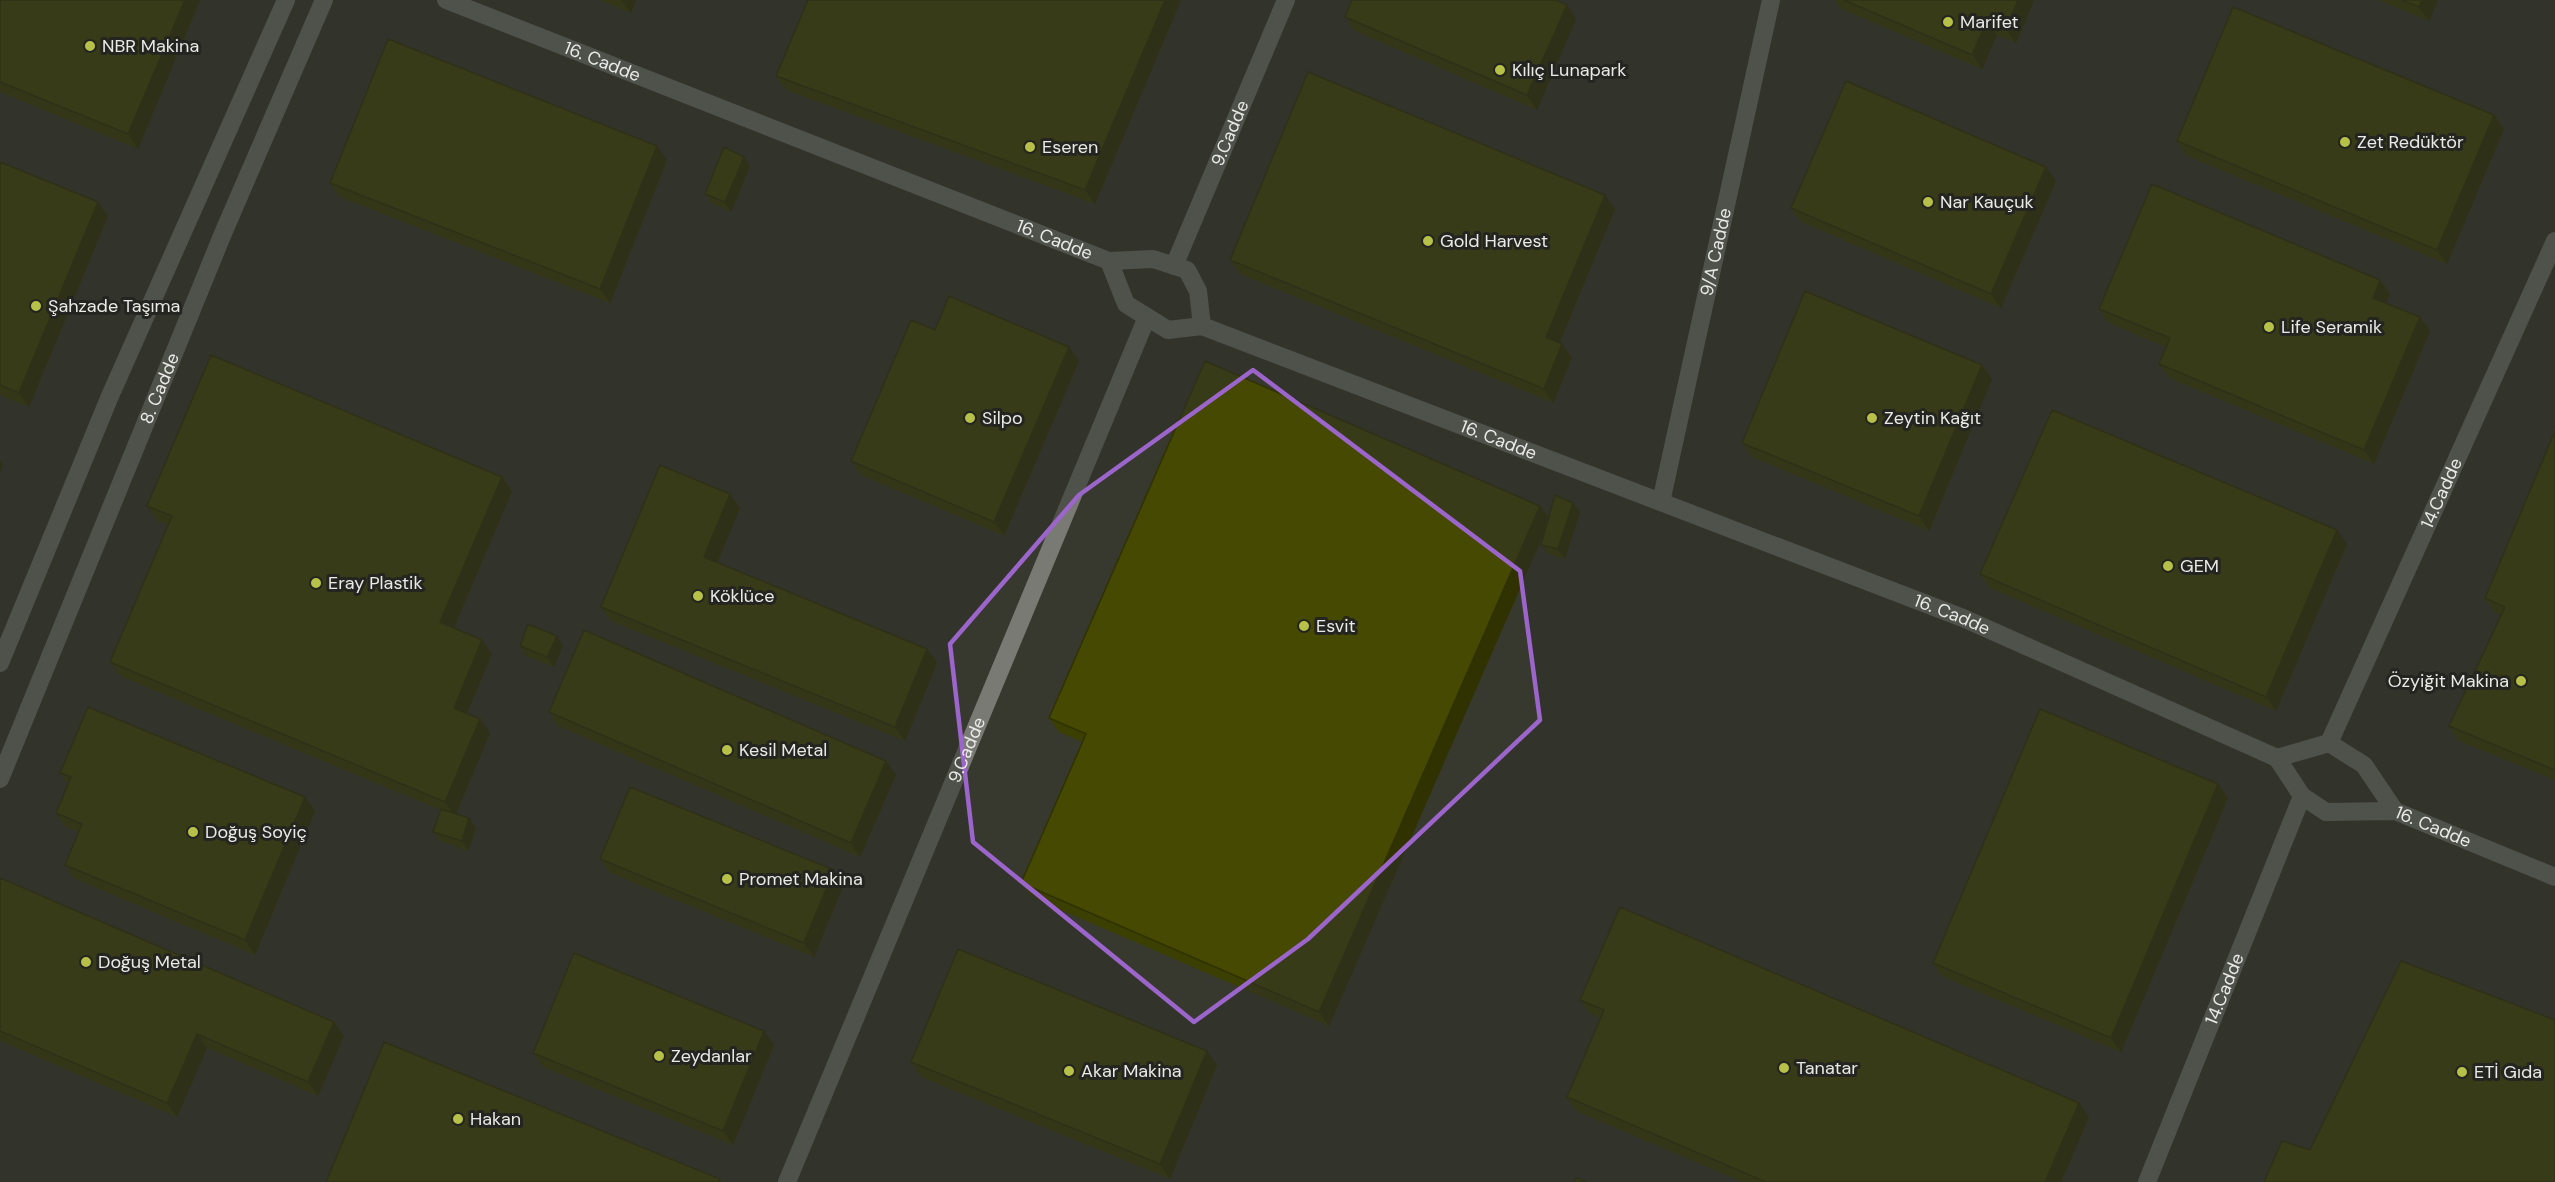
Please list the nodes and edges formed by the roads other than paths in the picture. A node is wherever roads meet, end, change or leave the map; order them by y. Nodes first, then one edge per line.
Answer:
1 (286, 0) edge
2 (324, 0) edge
3 (446, 0) edge
4 (1286, 0) edge
5 (1771, 0) edge
6 (2555, 242) edge
7 (1109, 261) junction
8 (1174, 266) junction
9 (1147, 317) junction
10 (1202, 326) junction
11 (1661, 502) junction
12 (0, 663) edge
13 (2329, 743) junction
14 (2277, 758) junction
15 (0, 779) edge
16 (2302, 796) junction
17 (2395, 811) junction
18 (2555, 877) edge
19 (787, 1182) edge
20 (2147, 1182) edge

1 - 12 street
2 - 15 street, 8. Cadde
3 - 7 street, 16. Cadde
4 - 8 street, 9.Cadde
5 - 11 street, 9/A Cadde
6 - 13 street, 14.Cadde
7 - 8 street
7 - 9 street, 16. Cadde
8 - 10 street
9 - 10 street, 16. Cadde
9 - 19 street, 9.Cadde
10 - 11 street, 16. Cadde
11 - 14 street, 16. Cadde
13 - 14 street
13 - 17 street
14 - 16 street, 16. Cadde
16 - 17 street, 16. Cadde
16 - 20 street, 14.Cadde
17 - 18 street, 16. Cadde

